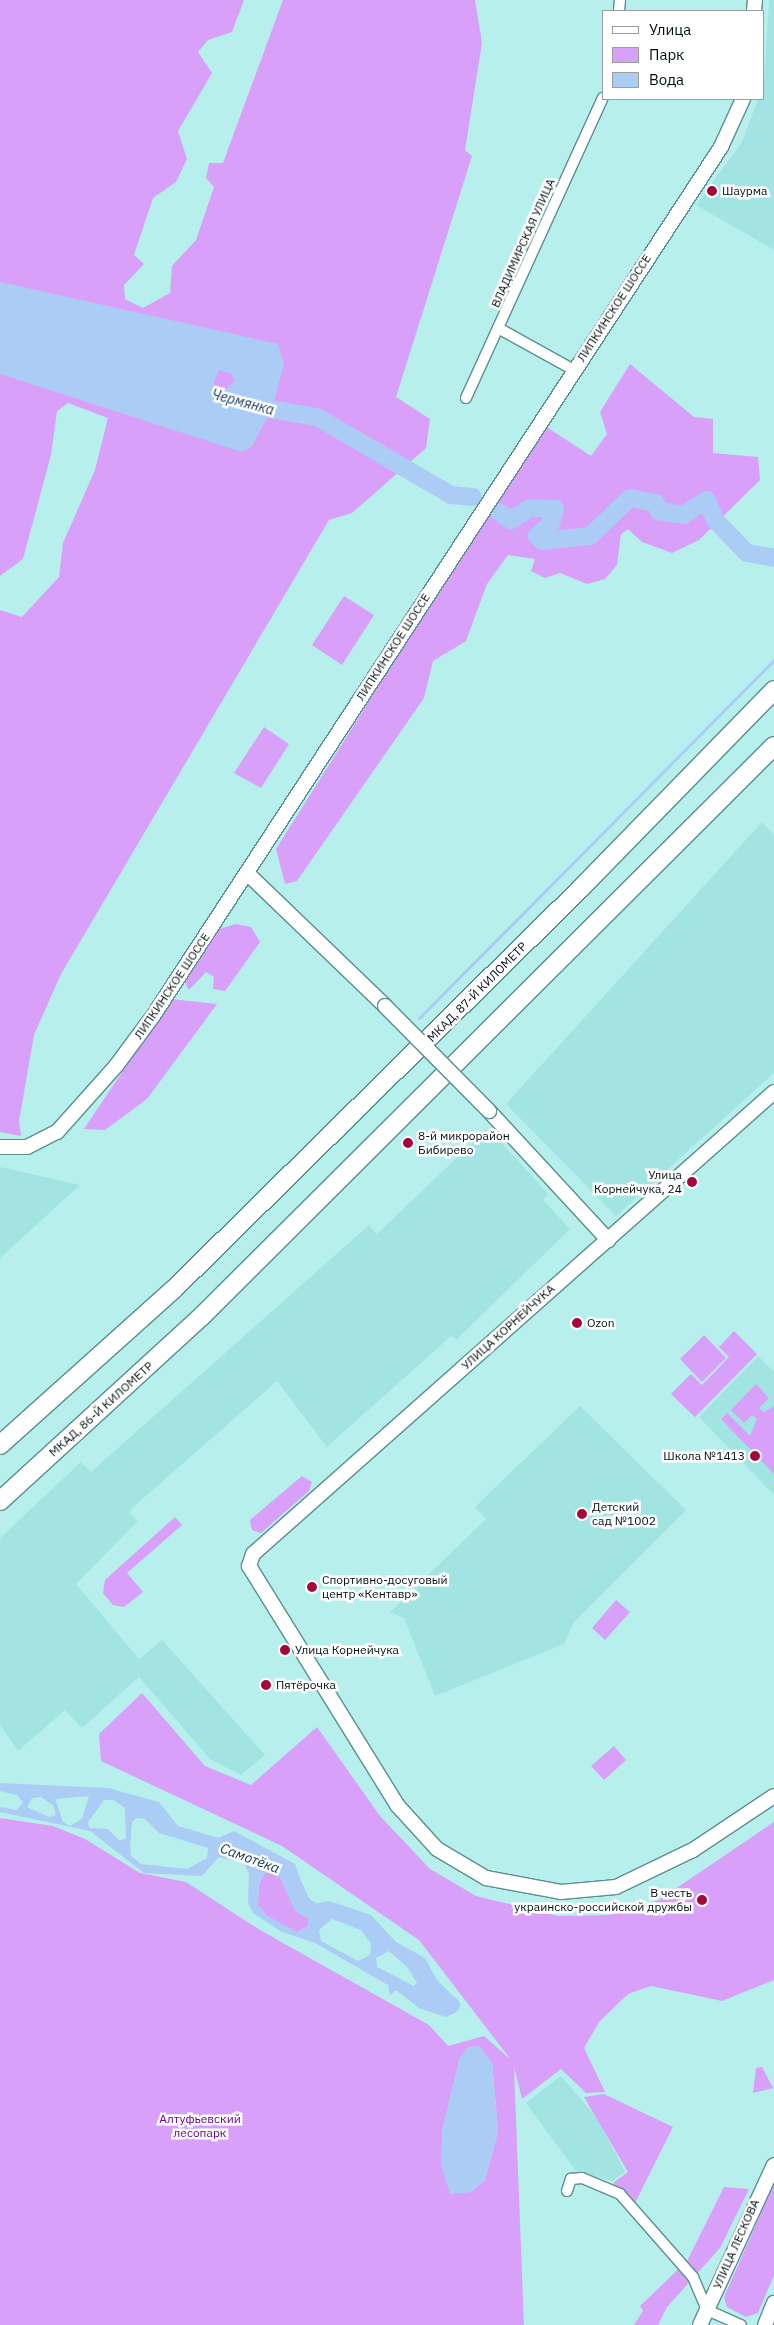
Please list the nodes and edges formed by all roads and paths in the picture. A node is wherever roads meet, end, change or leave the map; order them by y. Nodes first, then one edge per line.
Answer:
1 (602, 100) edge
2 (743, 100) edge
3 (498, 328) junction
4 (574, 370) junction
5 (466, 398) dead end
6 (774, 690) edge
7 (774, 746) edge
8 (248, 874) junction
9 (774, 1092) edge
10 (0, 1147) edge
11 (608, 1240) junction
12 (0, 1445) edge
13 (0, 1501) edge
14 (774, 1796) edge
15 (774, 2165) edge
16 (566, 2191) dead end
17 (774, 2303) edge
18 (707, 2310) junction
19 (700, 2325) edge
20 (741, 2325) edge
21 (765, 2325) edge

1 - 3 street, ВЛАДИМИРСКАЯ УЛИЦА
2 - 4 street, ЛИПКИНСКОЕ ШОССЕ
3 - 4 street
3 - 5 street, ВЛАДИМИРСКАЯ УЛИЦА
4 - 8 street, ЛИПКИНСКОЕ ШОССЕ
6 - 12 highway, МКАД, 87-Й КИЛОМЕТР
7 - 13 highway, МКАД, 86-Й КИЛОМЕТР
8 - 10 street, ЛИПКИНСКОЕ ШОССЕ
8 - 11 street, bridge
9 - 11 street, УЛИЦА КОРНЕЙЧУКА
11 - 14 street, УЛИЦА КОРНЕЙЧУКА
15 - 18 street, УЛИЦА ЛЕСКОВА
16 - 18 street
17 - 21 street
18 - 19 street, УЛИЦА ЛЕСКОВА
18 - 20 street

